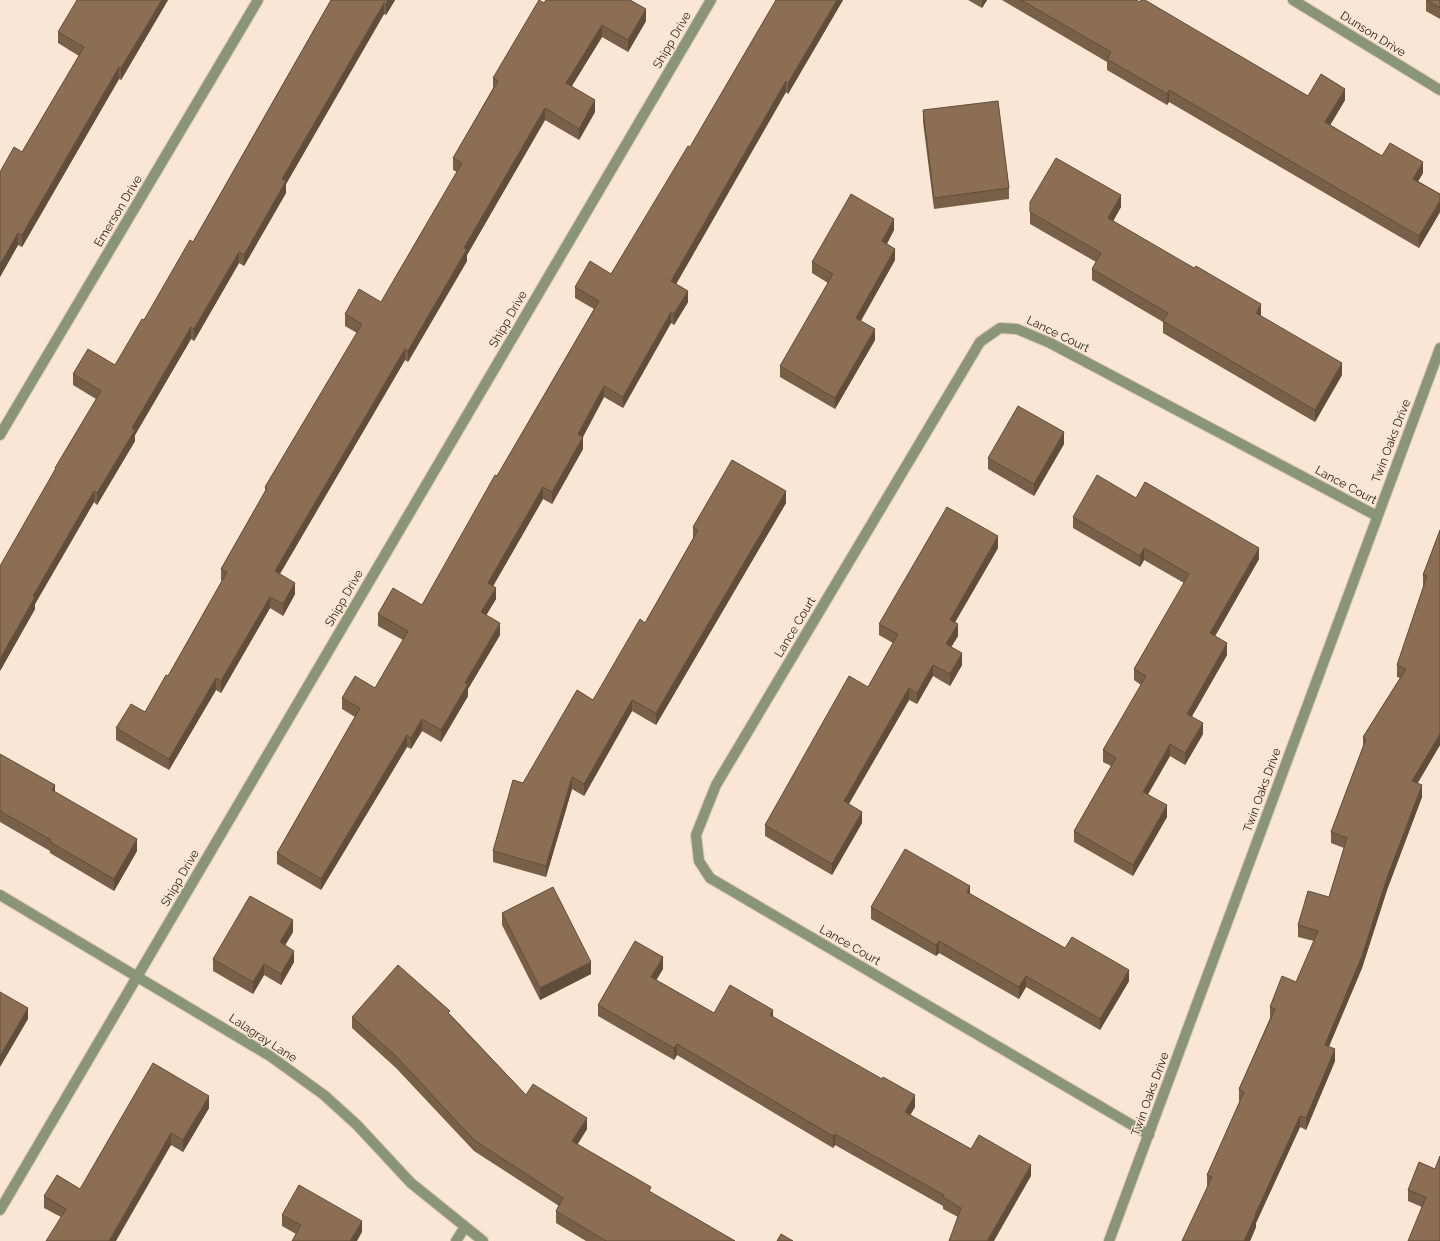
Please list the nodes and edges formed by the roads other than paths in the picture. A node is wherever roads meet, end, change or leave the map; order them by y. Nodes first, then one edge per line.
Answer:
1 (258, 0) edge
2 (711, 0) edge
3 (1293, 0) edge
4 (1440, 90) edge
5 (1440, 348) edge
6 (0, 435) edge
7 (1377, 516) junction
8 (0, 895) edge
9 (137, 976) junction
10 (1149, 1135) junction
11 (0, 1210) edge
12 (465, 1227) junction
13 (456, 1241) edge
14 (483, 1241) edge
15 (1109, 1241) edge

1 - 6 street, Emerson Drive
2 - 9 street, Shipp Drive
3 - 4 street, Dunson Drive
5 - 7 street, Twin Oaks Drive
7 - 10 street, Twin Oaks Drive
7 - 10 street, Lance Court
8 - 9 street, Lalagray Lane
9 - 11 street, Shipp Drive
9 - 12 street, Lalagray Lane
10 - 15 street, Twin Oaks Drive
12 - 13 street
12 - 14 street, Lalagray Lane

